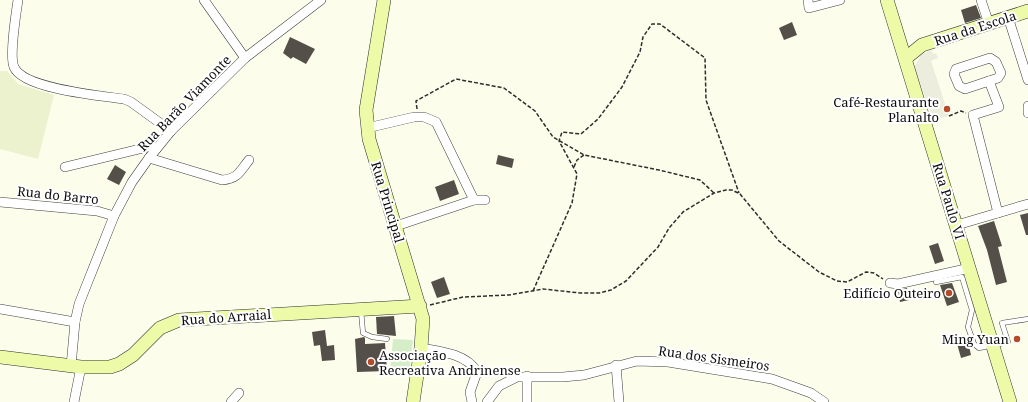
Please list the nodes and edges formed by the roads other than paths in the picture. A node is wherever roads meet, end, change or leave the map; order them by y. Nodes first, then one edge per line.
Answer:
1 (18, 0) edge
2 (204, 0) edge
3 (321, 0) edge
4 (384, 0) edge
5 (808, 0) edge
6 (840, 0) edge
7 (887, 0) edge
8 (981, 0) edge
9 (1028, 11) edge
10 (1008, 17) junction
11 (990, 24) junction
12 (900, 41) junction
13 (922, 45) junction
14 (245, 58) junction
15 (906, 58) junction
16 (1028, 80) edge
17 (989, 81) junction
18 (1028, 106) edge
19 (1028, 114) edge
20 (367, 128) junction
21 (171, 131) junction
22 (156, 149) junction
23 (149, 158) junction
24 (249, 160) dead end
25 (65, 167) dead end
26 (474, 200) junction
27 (485, 200) dead end
28 (0, 202) edge
29 (1028, 204) edge
30 (998, 213) junction
31 (114, 216) junction
32 (956, 225) junction
33 (396, 226) junction
34 (970, 268) junction
35 (936, 282) dead end
36 (890, 283) road end
37 (970, 287) junction
38 (420, 306) junction
39 (0, 309) edge
40 (361, 309) junction
41 (1028, 319) edge
42 (75, 322) junction
43 (386, 338) dead end
44 (993, 345) junction
45 (421, 348) junction
46 (0, 357) edge
47 (616, 365) junction
48 (76, 367) junction
49 (527, 376) junction
50 (238, 393) dead end
51 (74, 402) edge
52 (231, 402) edge
53 (413, 402) edge
54 (472, 402) edge
55 (487, 402) edge
56 (527, 402) edge
57 (619, 402) edge
58 (824, 402) edge
59 (1010, 402) edge

1 - 21 street
2 - 14 street
3 - 14 street, Rua Barão Viamonte
4 - 20 main road, Rua Principal
5 - 6 street
7 - 12 main road, Rua Paulo VI
8 - 11 street
9 - 10 main road, Rua da Escola
10 - 11 main road, Rua da Escola
10 - 16 street
11 - 13 main road, Rua da Escola
12 - 13 main road, Rua da Escola
12 - 15 main road, Rua Paulo VI
13 - 15 main road, Rua da Escola
14 - 21 street, Rua Barão Viamonte
15 - 32 main road, Rua Paulo VI
17 - 17 street
17 - 30 street
18 - 19 street
20 - 26 street
20 - 33 main road, Rua Principal
21 - 22 street, Rua Barão Viamonte
22 - 23 street, Rua Barão Viamonte
22 - 25 street
23 - 24 street
23 - 31 street, Rua Barão Viamonte
26 - 27 street
26 - 33 street
28 - 31 street, Rua do Barro
29 - 30 street
30 - 32 street
31 - 42 street, Rua Barão Viamonte
32 - 34 main road, Rua Paulo VI
33 - 38 main road, Rua Principal
34 - 36 street
34 - 37 main road, Rua Paulo VI
35 - 37 lane
37 - 44 main road, Rua Paulo VI
37 - 44 lane
38 - 40 main road, Rua do Arraial
38 - 45 main road, Rua Principal
39 - 42 street
40 - 43 lane
40 - 48 main road, Rua do Arraial
41 - 44 lane
42 - 48 street, Rua Barão Viamonte
44 - 59 main road, Rua Paulo VI
45 - 53 main road, Rua Principal
45 - 54 street
46 - 48 main road, Rua do Arraial
47 - 49 street, Rua dos Sismeiros
47 - 57 street
47 - 58 street, Rua dos Sismeiros
48 - 51 street, Rua Barão Viamonte
49 - 55 street, Rua dos Sismeiros
49 - 56 street
50 - 52 street

